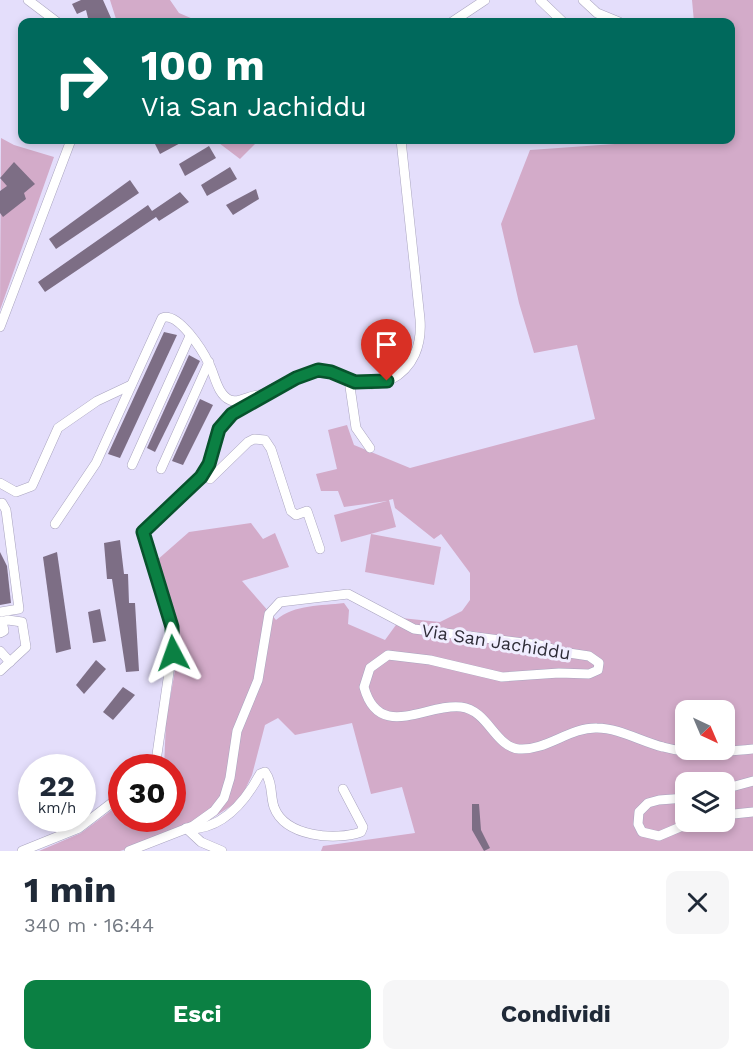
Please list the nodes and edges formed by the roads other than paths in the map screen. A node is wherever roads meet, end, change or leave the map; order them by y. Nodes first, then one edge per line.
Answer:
1 (28, 0) edge
2 (485, 0) edge
3 (540, 0) edge
4 (583, 0) edge
5 (52, 18) edge
6 (458, 18) edge
7 (559, 18) edge
8 (609, 18) edge
9 (69, 144) edge
10 (401, 144) edge
11 (0, 327) edge
12 (190, 336) junction
13 (209, 362) junction
14 (349, 380) junction
15 (132, 385) junction
16 (264, 395) junction
17 (370, 448) dead end
18 (132, 465) dead end
19 (161, 469) dead end
20 (204, 473) junction
21 (0, 483) edge
22 (1, 501) edge
23 (55, 524) dead end
24 (320, 549) dead end
25 (1, 618) edge
26 (0, 633) edge
27 (0, 651) edge
28 (10, 662) junction
29 (0, 670) edge
30 (753, 749) edge
31 (157, 754) edge
32 (753, 782) edge
33 (735, 786) edge
34 (343, 789) dead end
35 (675, 799) edge
36 (108, 806) edge
37 (753, 812) edge
38 (735, 814) edge
39 (186, 829) junction
40 (675, 829) edge
41 (178, 832) edge
42 (22, 851) edge
43 (131, 851) edge
44 (222, 851) edge

1 - 5 street
2 - 6 street
3 - 7 street
4 - 8 street
9 - 11 street
10 - 14 street
12 - 13 street
12 - 15 street
12 - 18 street
13 - 16 street
13 - 19 street
14 - 16 street
14 - 17 street
15 - 21 street
15 - 23 street
16 - 20 street
20 - 24 street
20 - 31 street
22 - 25 street
25 - 26 street
25 - 28 street
27 - 28 street
28 - 29 street
30 - 39 street, Via San Jachiddu
32 - 33 street
34 - 39 street
35 - 40 street
36 - 42 street
37 - 38 street
39 - 44 street
41 - 43 street, Via San Jachiddu

